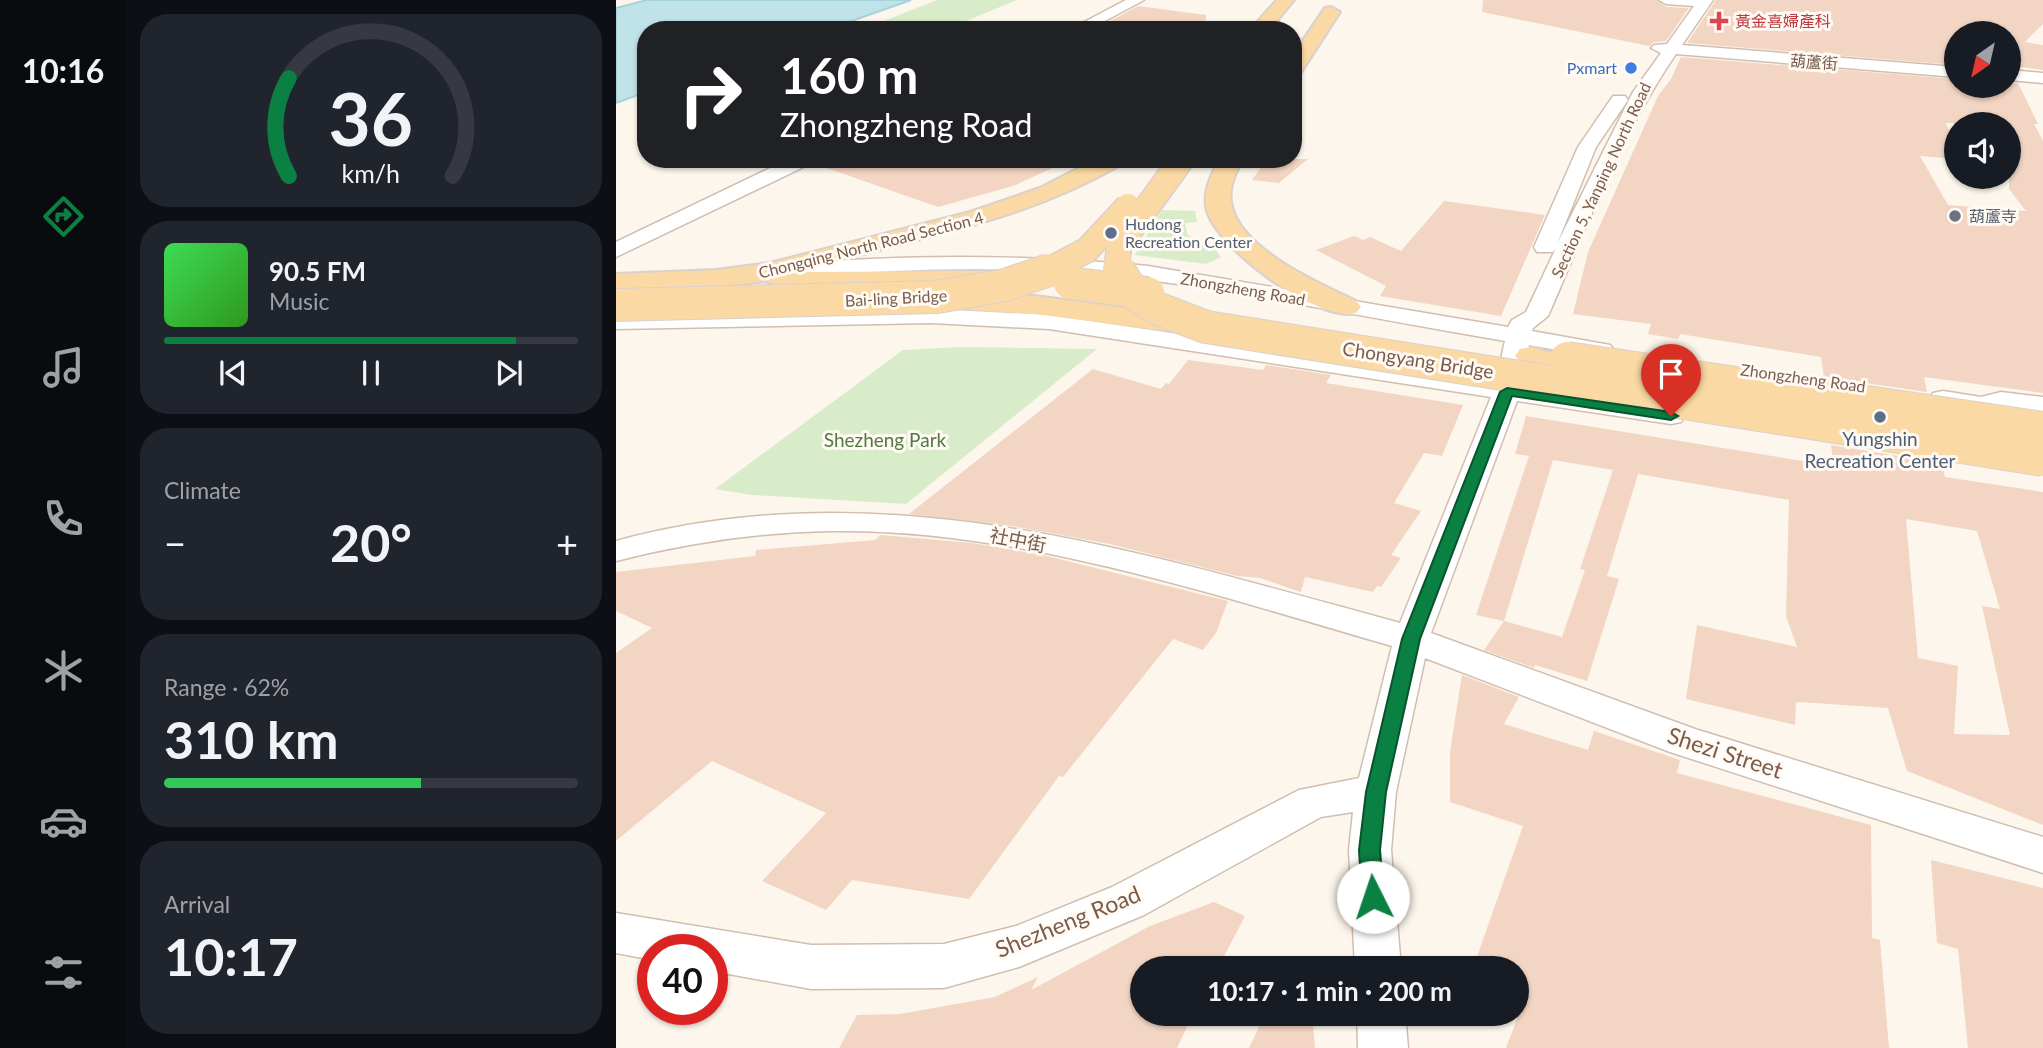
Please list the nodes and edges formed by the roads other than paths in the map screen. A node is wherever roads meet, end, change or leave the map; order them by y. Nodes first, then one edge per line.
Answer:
1 (1137, 0) edge
2 (1667, 0) edge
3 (1697, 1) edge
4 (1294, 4) edge
5 (1338, 6) edge
6 (1094, 21) edge
7 (1271, 21) edge
8 (1287, 21) edge
9 (1302, 34) edge
10 (1666, 48) junction
11 (1302, 57) edge
12 (1944, 71) edge
13 (2021, 76) edge
14 (2043, 78) edge
15 (786, 168) edge
16 (1098, 168) edge
17 (1159, 168) edge
18 (1175, 168) edge
19 (1225, 168) edge
20 (616, 250) edge
21 (752, 275) junction
22 (616, 283) edge
23 (916, 300) junction
24 (616, 305) edge
25 (1346, 307) junction
26 (1400, 317) junction
27 (616, 322) edge
28 (1206, 327) junction
29 (1523, 339) junction
30 (1723, 367) junction
31 (1374, 371) junction
32 (1596, 387) junction
33 (1677, 388) junction
34 (1507, 392) junction
35 (1981, 405) junction
36 (2043, 405) edge
37 (2043, 417) edge
38 (1718, 423) junction
39 (2043, 428) edge
40 (2043, 442) edge
41 (2043, 460) edge
42 (2043, 473) edge
43 (616, 551) edge
44 (1411, 639) junction
45 (1376, 792) junction
46 (2043, 855) edge
47 (616, 933) edge
48 (1377, 956) edge
49 (1382, 1026) edge
50 (1383, 1048) edge

1 - 6 street
2 - 3 street
3 - 10 street, Section 5, Yanping North Road
4 - 7 main road
4 - 8 main road
5 - 9 main road
5 - 11 main road
10 - 12 street, 葫蘆街
10 - 29 street, Section 5, Yanping North Road
13 - 14 street
15 - 20 street
16 - 21 main road, Chongqing North Road Section 4
17 - 23 main road, Bai-ling Bridge, bridge
18 - 28 main road, bridge
19 - 25 main road
21 - 22 main road, Chongqing North Road Section 4
21 - 25 street, Zhongzheng Road
21 - 29 main road, Chongyang Bridge, bridge
23 - 24 main road, Bai-ling Bridge, bridge
23 - 28 main road, Chongyang Bridge, bridge
25 - 26 street, Zhongzheng Road
26 - 29 street, Zhongzheng Road
26 - 31 street
27 - 31 street, Bai-ling Bridge
28 - 32 main road, Chongyang Bridge, bridge
29 - 30 street, Zhongzheng Road
29 - 33 main road
29 - 34 street
29 - 39 main road, Chongyang Bridge, bridge
30 - 35 street, Zhongzheng Road
30 - 38 street
31 - 34 street
32 - 33 main road, bridge
32 - 41 main road, Chongyang Bridge, bridge
33 - 40 main road
34 - 38 street
34 - 44 street
35 - 36 street, Zhongzheng Road
35 - 37 main road
38 - 42 street
43 - 44 street, 社中街
44 - 45 street
44 - 46 street, Shezi Street
45 - 47 street, Shezheng Road
45 - 48 street
49 - 50 street

